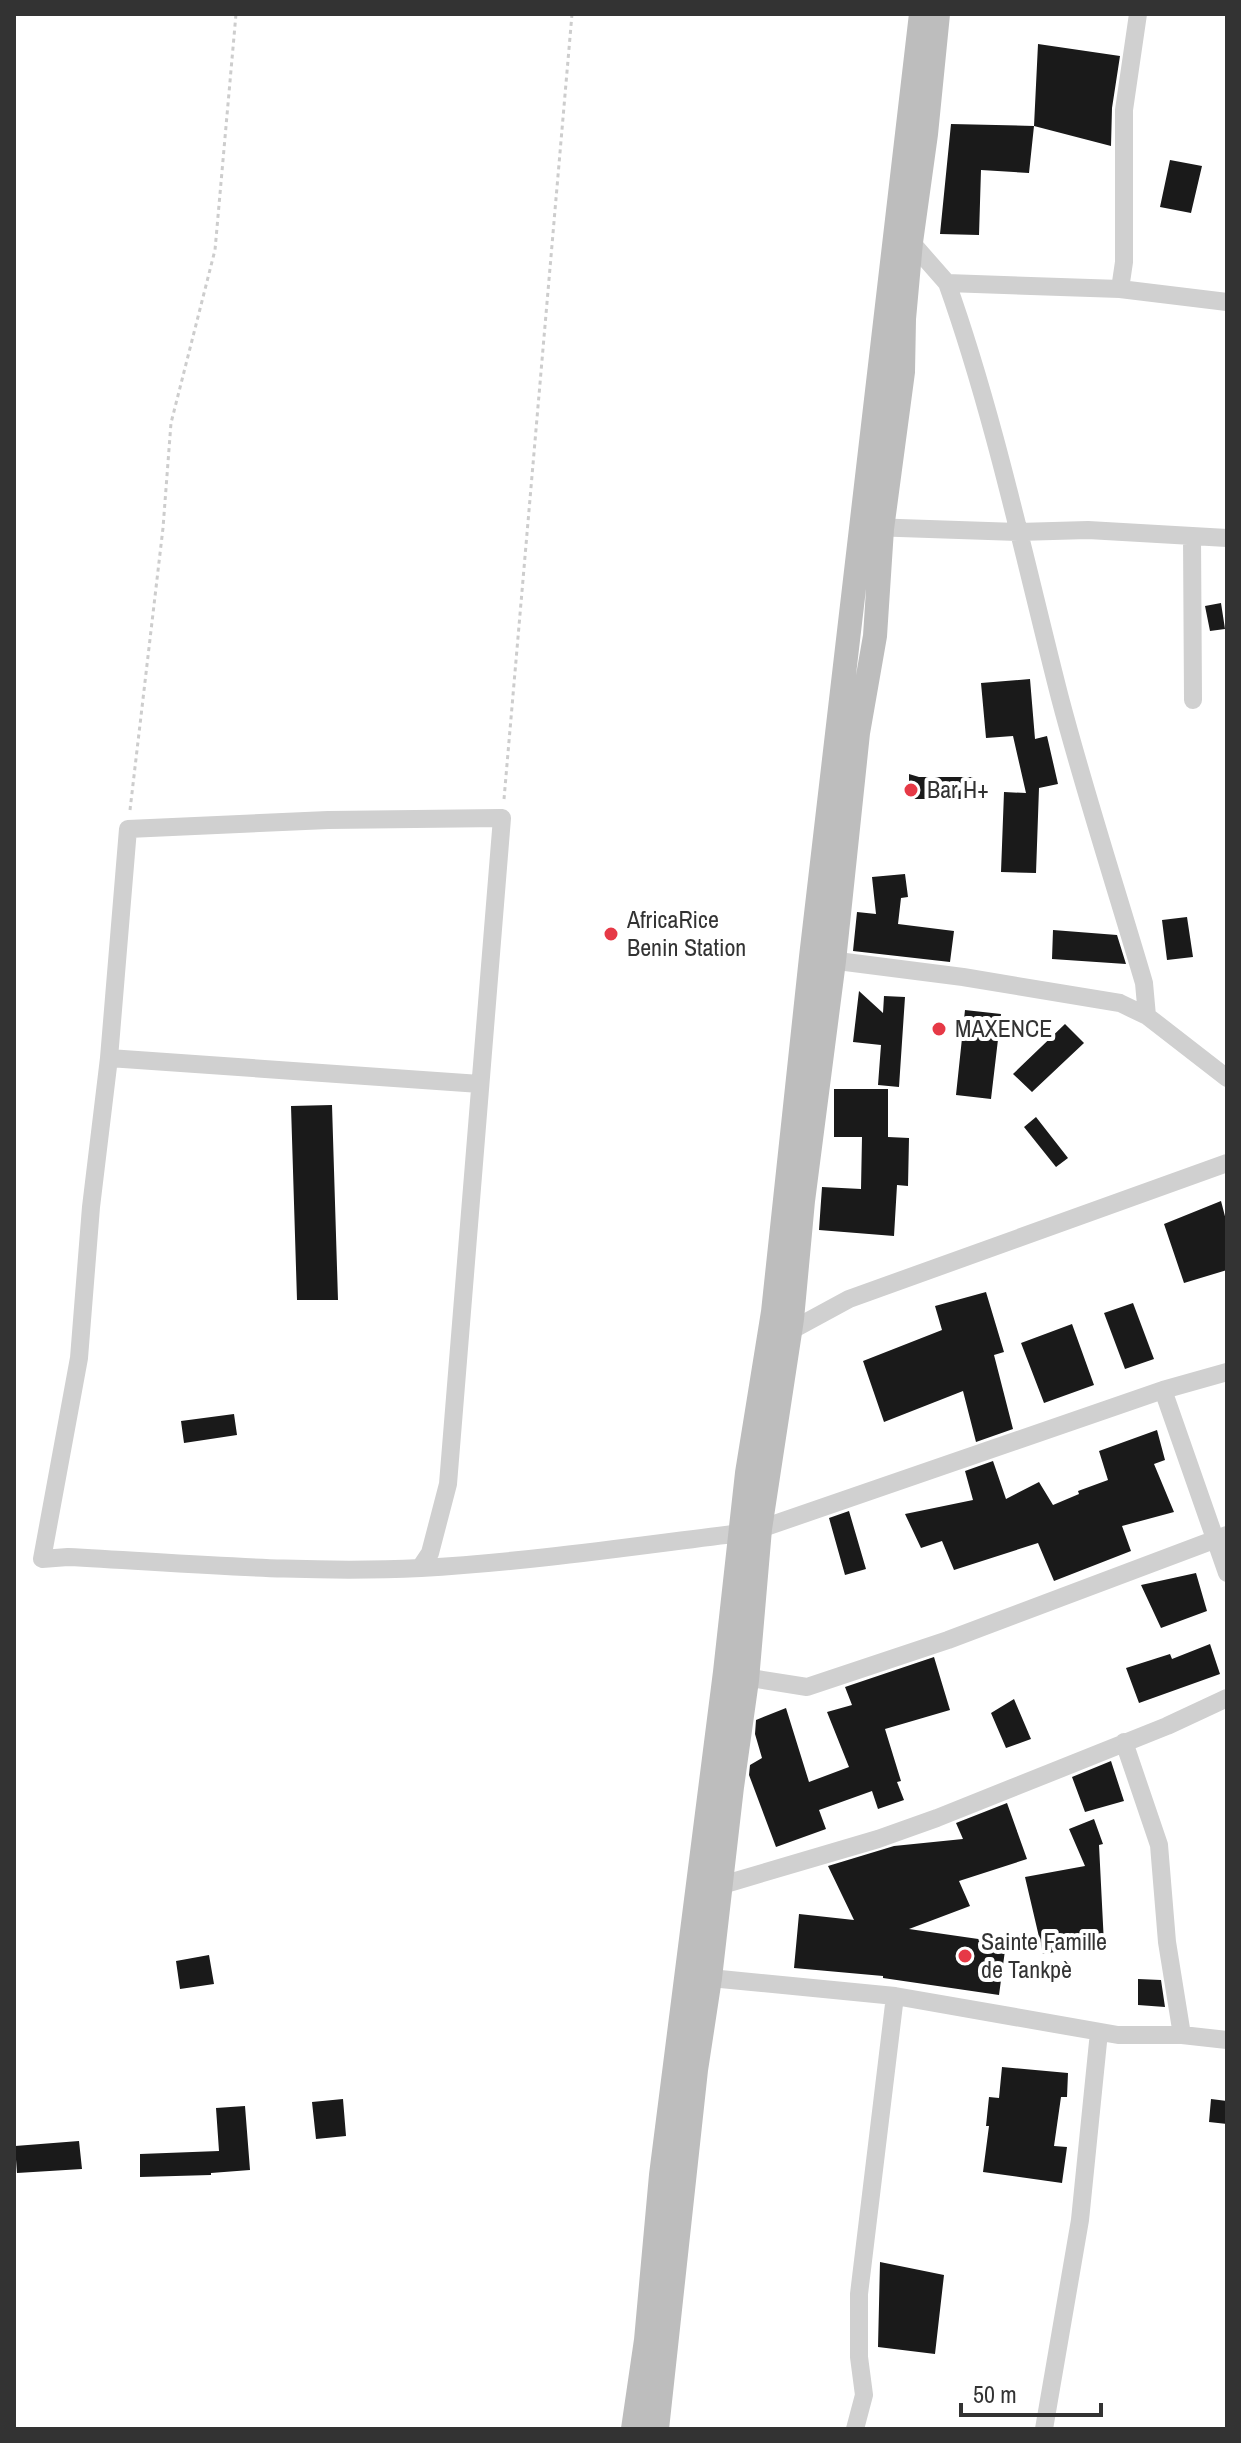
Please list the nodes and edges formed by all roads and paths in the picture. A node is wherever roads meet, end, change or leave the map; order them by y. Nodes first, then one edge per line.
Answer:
1 (236, 14) edge
2 (572, 14) edge
3 (921, 14) edge
4 (938, 14) edge
5 (1138, 14) edge
6 (902, 242) junction
7 (947, 283) junction
8 (1120, 289) junction
9 (1227, 302) edge
10 (871, 527) junction
11 (1018, 532) junction
12 (1192, 537) junction
13 (1227, 538) edge
14 (1193, 700) dead end
15 (502, 818) junction
16 (128, 829) junction
17 (822, 959) junction
18 (1147, 1016) junction
19 (109, 1058) junction
20 (1227, 1078) edge
21 (480, 1084) junction
22 (1227, 1163) edge
23 (780, 1329) junction
24 (1227, 1372) edge
25 (1163, 1390) junction
26 (751, 1531) junction
27 (1221, 1537) edge
28 (420, 1568) junction
29 (1227, 1573) edge
30 (736, 1676) junction
31 (1227, 1698) edge
32 (1124, 1742) junction
33 (710, 1884) junction
34 (688, 1964) junction
35 (710, 1978) junction
36 (895, 1996) junction
37 (1099, 2032) junction
38 (1182, 2035) junction
39 (1227, 2040) edge
40 (633, 2429) edge
41 (657, 2429) edge
42 (855, 2429) edge
43 (1044, 2429) edge

1 - 16 path
2 - 15 path
3 - 6 main road
4 - 6 main road
5 - 8 street
6 - 7 street
6 - 10 main road
7 - 8 street
7 - 11 street
8 - 9 street
10 - 11 street
10 - 17 main road
11 - 12 street
11 - 18 street
12 - 13 street
12 - 14 street
15 - 16 street
15 - 21 street
16 - 19 street
17 - 18 street
17 - 23 main road
18 - 20 street
19 - 21 street
19 - 28 street
21 - 28 street
22 - 23 street
23 - 26 main road
24 - 25 street
25 - 26 street
25 - 27 street
26 - 28 street
26 - 30 main road
27 - 29 street
27 - 30 street
30 - 33 main road
31 - 32 street
32 - 33 street
32 - 38 street
33 - 34 main road
33 - 35 main road
34 - 35 street
34 - 40 main road
35 - 36 street
35 - 41 main road
36 - 37 street
36 - 42 street
37 - 38 street
37 - 43 street
38 - 39 street

